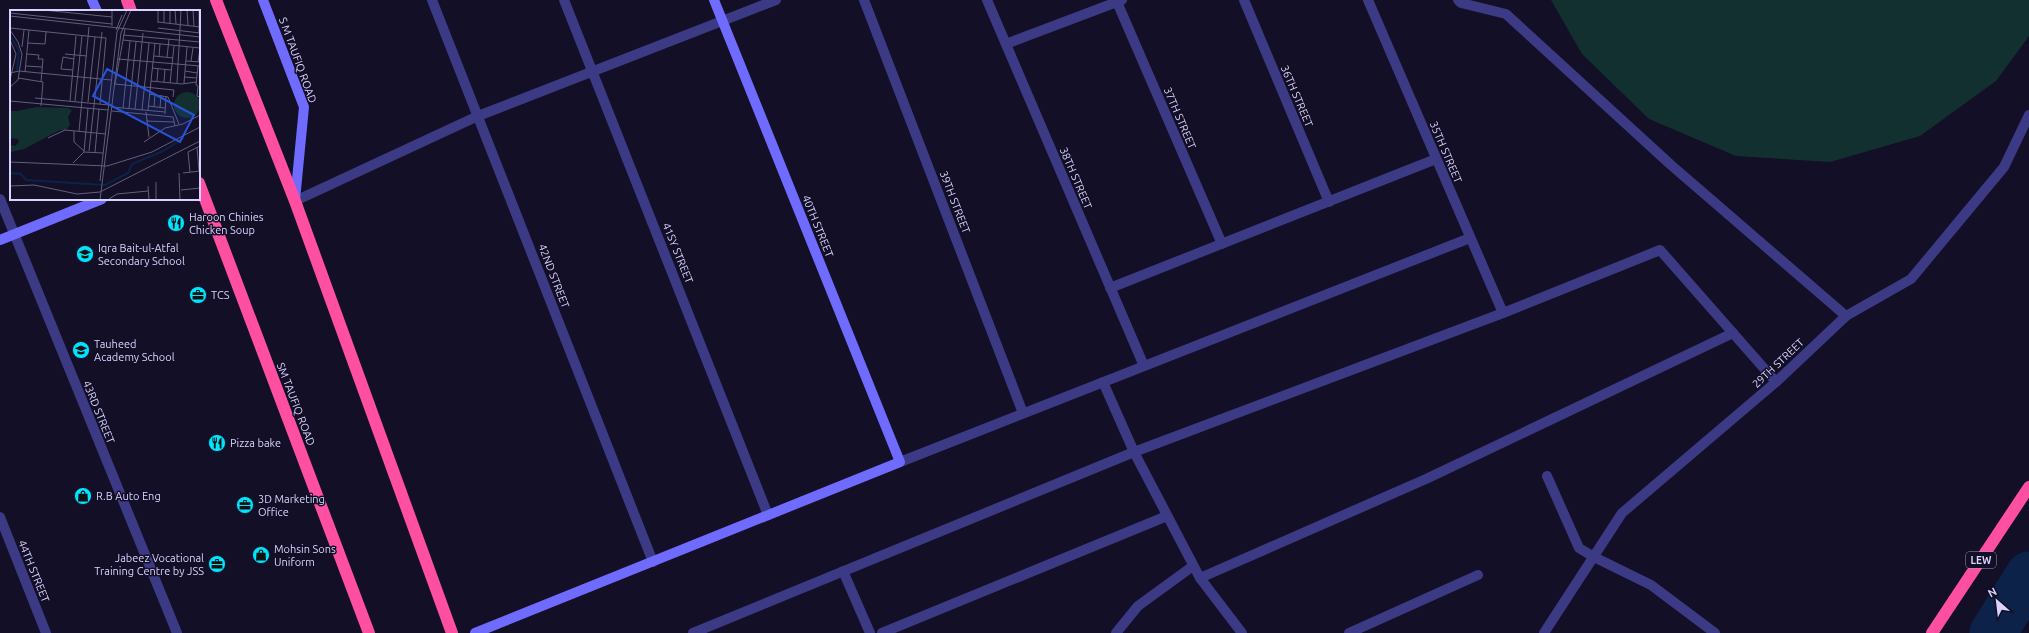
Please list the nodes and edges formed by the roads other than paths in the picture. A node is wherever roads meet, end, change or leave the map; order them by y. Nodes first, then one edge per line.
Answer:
1 (92, 0) edge
2 (127, 0) edge
3 (216, 0) edge
4 (263, 0) edge
5 (432, 0) edge
6 (564, 0) edge
7 (714, 0) edge
8 (776, 0) edge
9 (864, 0) edge
10 (987, 0) edge
11 (1244, 0) edge
12 (1368, 0) edge
13 (1458, 0) edge
14 (1120, 1) edge
15 (97, 10) edge
16 (132, 10) edge
17 (723, 21) junction
18 (1006, 44) junction
19 (593, 72) junction
20 (2029, 115) edge
21 (478, 116) junction
22 (1436, 159) junction
23 (200, 187) edge
24 (0, 199) edge
25 (99, 200) edge
26 (295, 201) junction
27 (1329, 202) junction
28 (14, 234) junction
29 (1470, 238) junction
30 (0, 240) edge
31 (1222, 244) junction
32 (1110, 288) junction
33 (1503, 312) junction
34 (1846, 316) junction
35 (1732, 333) junction
36 (1144, 366) junction
37 (1103, 382) junction
38 (1776, 382) junction
39 (1023, 413) junction
40 (1134, 452) junction
41 (900, 462) junction
42 (1547, 476) dead end
43 (2029, 487) edge
44 (768, 515) junction
45 (1167, 516) junction
46 (0, 517) edge
47 (1594, 557) junction
48 (653, 562) junction
49 (1193, 566) junction
50 (843, 571) junction
51 (1478, 575) dead end
52 (1200, 578) junction
53 (46, 633) edge
54 (177, 633) edge
55 (369, 633) edge
56 (452, 633) edge
57 (475, 633) edge
58 (693, 633) edge
59 (870, 633) edge
60 (882, 633) edge
61 (1116, 633) edge
62 (1242, 633) edge
63 (1349, 633) edge
64 (1544, 633) edge
65 (1715, 633) edge
66 (1932, 633) edge

1 - 15 street
2 - 16 highway
3 - 26 highway
4 - 26 street, S M TAUFIQ ROAD
5 - 21 street, 42ND STREET
6 - 19 street, 41SY STREET
7 - 17 street, 40TH STREET
8 - 17 street
9 - 39 street, 39TH STREET
10 - 18 street, 38TH STREET
11 - 27 street, 36TH STREET
12 - 22 street, 35TH STREET
13 - 34 street
14 - 18 street
14 - 31 street, 37TH STREET
17 - 19 street
17 - 41 street, 40TH STREET
18 - 32 street, 38TH STREET
19 - 21 street
19 - 44 street, 41SY STREET
20 - 34 street, 29TH STREET
21 - 26 street
21 - 48 street, 42ND STREET
22 - 27 street
22 - 29 street, 35TH STREET
23 - 55 highway, SM TAUFIQ ROAD
24 - 28 street, 43RD STREET
25 - 28 street
26 - 56 highway
27 - 31 street
28 - 30 street
28 - 54 street, 43RD STREET
29 - 33 street, 35TH STREET
29 - 36 street
31 - 32 street
32 - 36 street, 38TH STREET
33 - 35 street
33 - 40 street
34 - 38 street, 29TH STREET
35 - 38 street
35 - 52 street
36 - 37 street
37 - 39 street
37 - 40 street
38 - 47 street, 29TH STREET
39 - 41 street
40 - 45 street
40 - 50 street
41 - 44 street
42 - 47 street
43 - 66 highway, LEW
44 - 48 street
45 - 49 street
45 - 60 street
46 - 53 street, 44TH STREET
47 - 64 street, 29TH STREET
47 - 65 street
48 - 57 street
49 - 52 street
49 - 61 street
50 - 58 street
50 - 59 street
51 - 63 street
52 - 62 street

